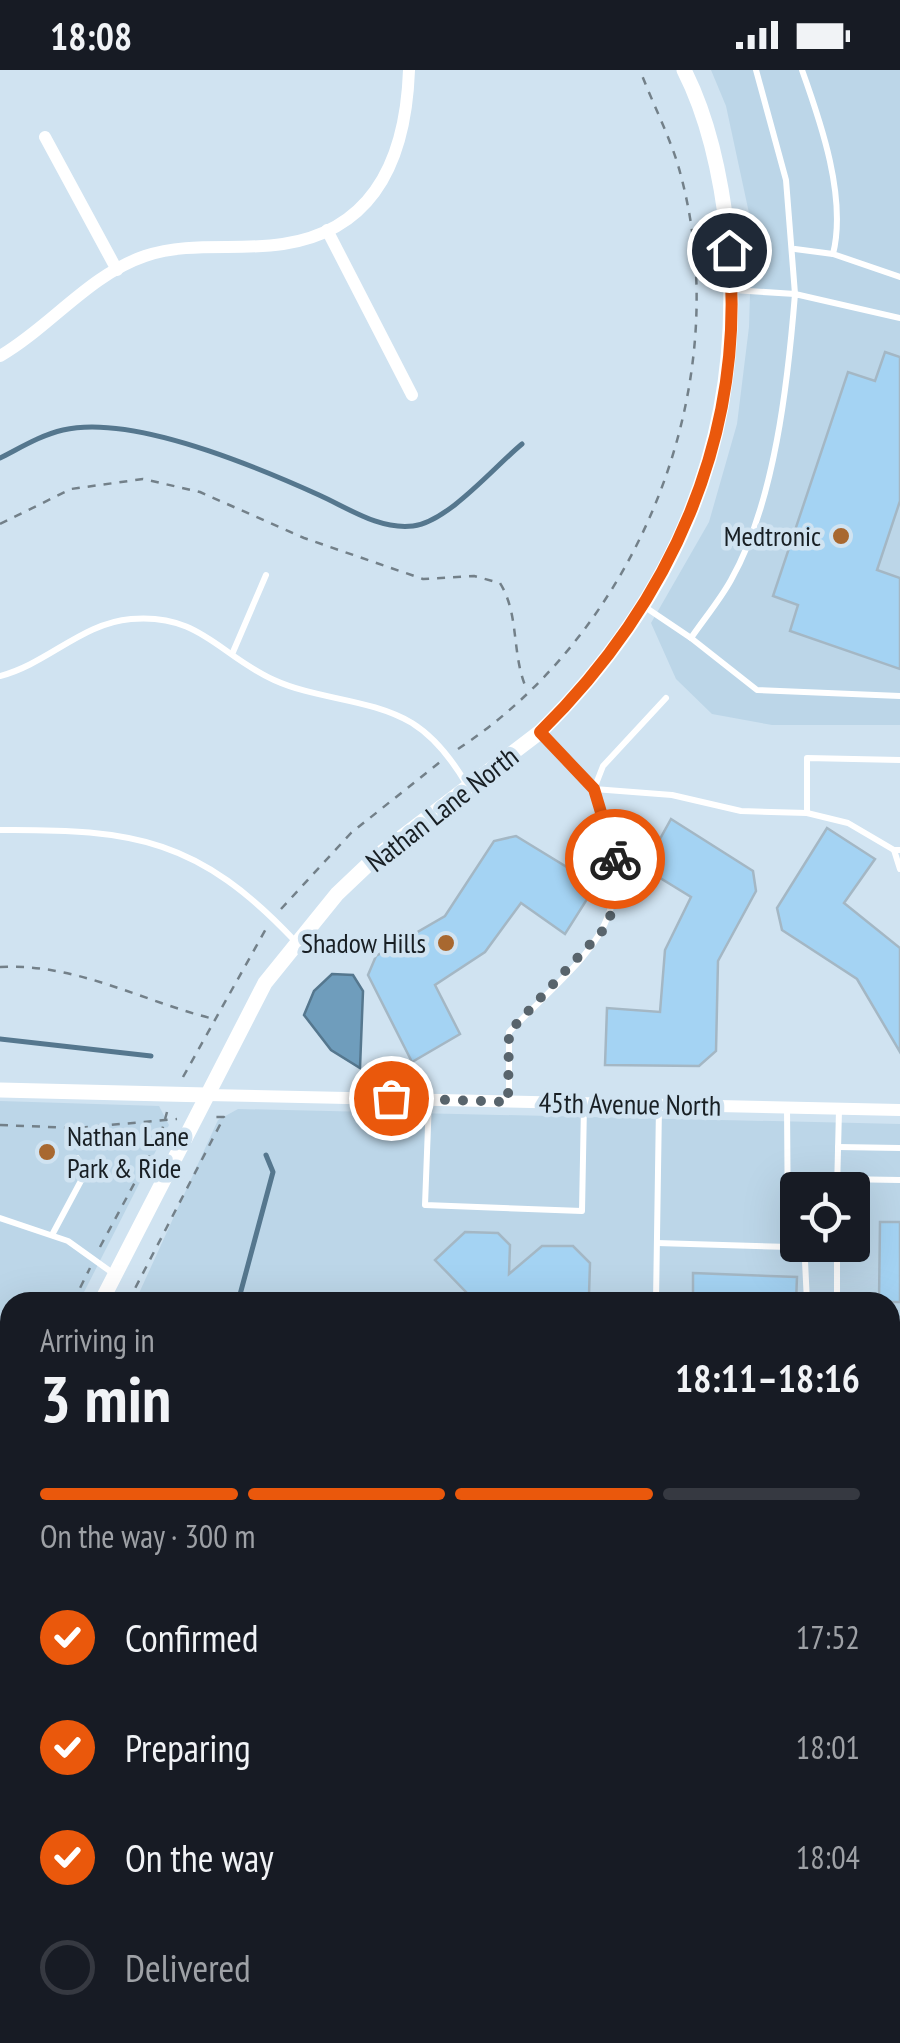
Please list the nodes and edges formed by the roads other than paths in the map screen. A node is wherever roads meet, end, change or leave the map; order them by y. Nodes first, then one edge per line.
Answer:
1 (409, 70) edge
2 (684, 70) edge
3 (756, 70) edge
4 (802, 70) edge
5 (45, 137) dead end
6 (327, 230) junction
7 (795, 249) junction
8 (833, 254) junction
9 (117, 270) junction
10 (900, 277) edge
11 (733, 290) junction
12 (795, 294) junction
13 (900, 318) edge
14 (0, 356) edge
15 (412, 395) dead end
16 (266, 575) dead end
17 (645, 607) junction
18 (691, 638) junction
19 (233, 652) junction
20 (0, 676) edge
21 (900, 696) edge
22 (666, 698) dead end
23 (540, 732) junction
24 (900, 760) edge
25 (469, 787) junction
26 (594, 789) junction
27 (807, 812) junction
28 (0, 830) edge
29 (897, 850) edge
30 (900, 869) edge
31 (296, 942) junction
32 (0, 1090) edge
33 (207, 1094) junction
34 (429, 1099) junction
35 (508, 1102) junction
36 (584, 1104) junction
37 (660, 1105) junction
38 (787, 1107) junction
39 (839, 1108) junction
40 (900, 1110) edge
41 (838, 1146) junction
42 (900, 1148) edge
43 (77, 1158) dead end
44 (787, 1172) edge
45 (838, 1172) edge
46 (870, 1180) edge
47 (900, 1180) edge
48 (0, 1218) edge
49 (52, 1235) junction
50 (657, 1243) junction
51 (780, 1246) edge
52 (804, 1262) edge
53 (837, 1262) edge
54 (115, 1274) junction
55 (107, 1292) edge
56 (656, 1292) edge
57 (806, 1292) edge
58 (836, 1292) edge

1 - 6 street
2 - 11 street, Nathan Lane North
3 - 7 lane
4 - 8 lane
5 - 9 street
6 - 9 street
6 - 15 street
7 - 8 lane
7 - 12 lane
8 - 10 lane
9 - 14 street
11 - 12 lane
11 - 17 street, Nathan Lane North
12 - 13 lane
12 - 18 lane
16 - 19 lane
17 - 18 lane
17 - 23 street, Nathan Lane North
18 - 21 lane
19 - 20 lane
19 - 25 lane
22 - 26 lane
23 - 25 street, Nathan Lane North
23 - 26 lane
24 - 27 lane
25 - 31 street, Nathan Lane North
26 - 27 lane
26 - 35 lane
27 - 29 lane
28 - 31 lane
29 - 30 lane
31 - 33 street, Nathan Lane North
32 - 33 street, 45th Avenue North
33 - 34 street, 45th Avenue North
33 - 54 street, Nathan Lane North
34 - 35 street, 45th Avenue North
34 - 36 lane
35 - 36 street, 45th Avenue North
36 - 37 street, 45th Avenue North
37 - 38 street, 45th Avenue North
37 - 50 lane
38 - 39 street, 45th Avenue North
38 - 44 lane
39 - 40 street, 45th Avenue North
39 - 41 lane
41 - 42 lane
41 - 45 lane
43 - 49 lane
46 - 47 lane
48 - 49 lane
49 - 54 lane
50 - 51 lane
50 - 56 lane
52 - 57 lane
53 - 58 lane
54 - 55 street, Nathan Lane North

